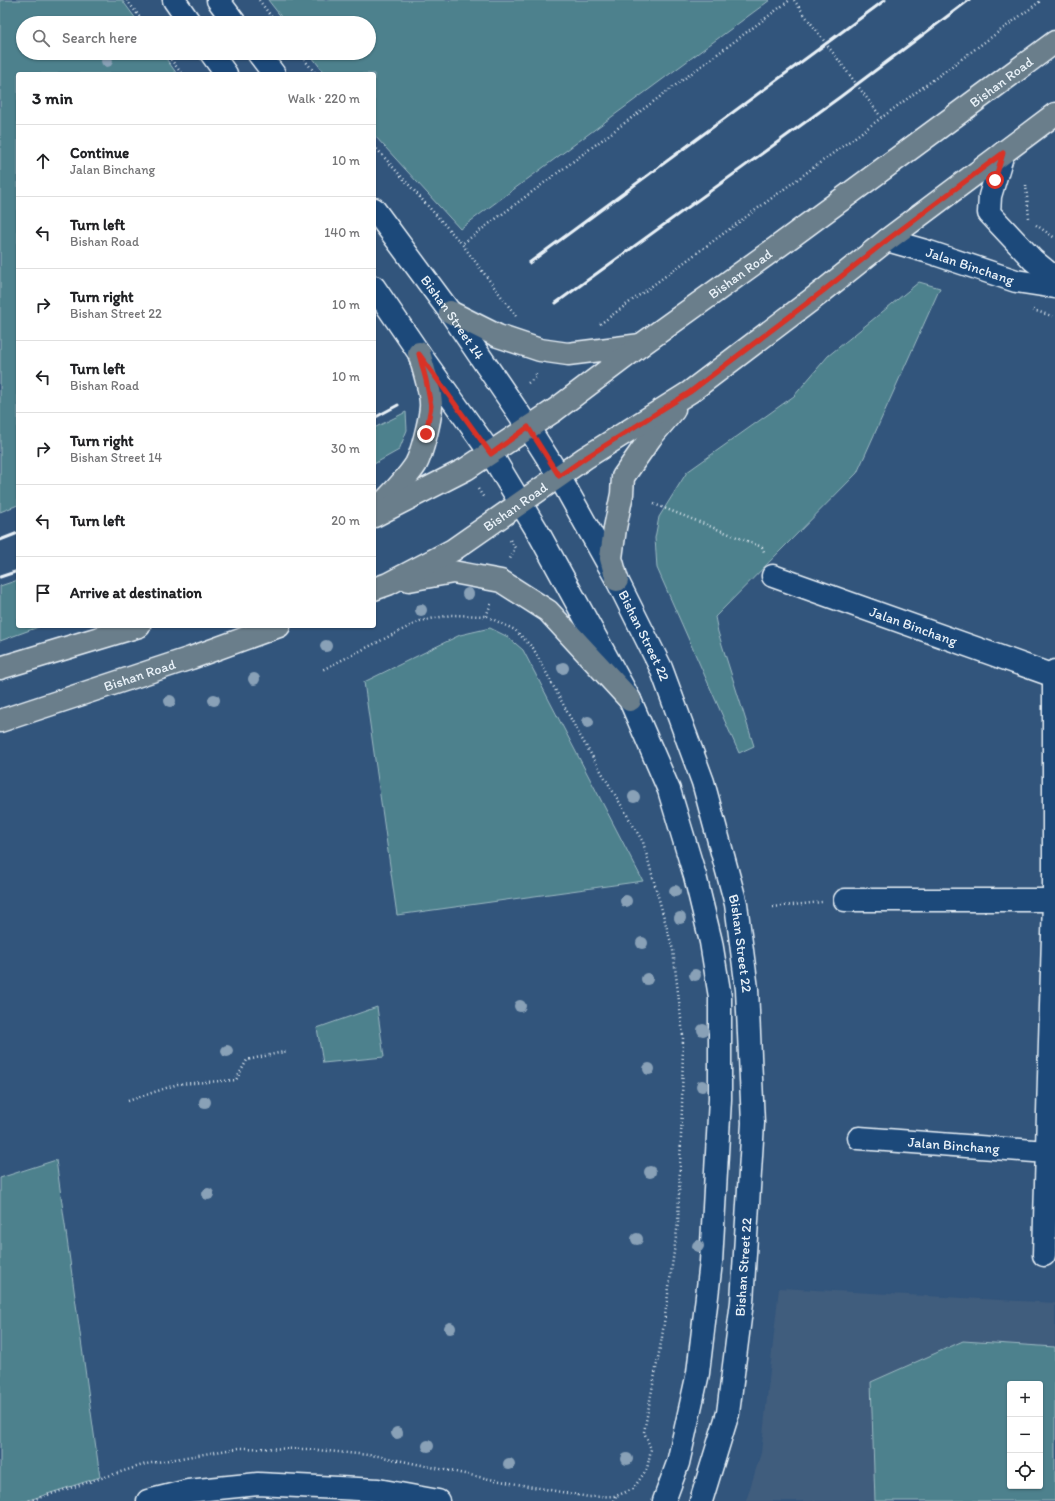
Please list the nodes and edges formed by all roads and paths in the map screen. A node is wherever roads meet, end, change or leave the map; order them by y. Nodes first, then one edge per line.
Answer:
1 (127, 0) edge
2 (218, 0) edge
3 (259, 0) edge
4 (790, 0) edge
5 (794, 0) edge
6 (1042, 0) edge
7 (175, 1) edge
8 (139, 16) edge
9 (185, 16) edge
10 (230, 16) edge
11 (271, 16) edge
12 (1055, 42) edge
13 (171, 60) edge
14 (216, 60) edge
15 (263, 60) edge
16 (305, 60) edge
17 (180, 72) edge
18 (225, 72) edge
19 (272, 72) edge
20 (314, 72) edge
21 (1055, 114) edge
22 (881, 117) junction
23 (376, 148) edge
24 (1003, 153) junction
25 (1026, 184) dead end
26 (376, 212) edge
27 (1029, 220) dead end
28 (1034, 224) dead end
29 (1055, 238) edge
30 (887, 240) junction
31 (462, 244) junction
32 (1055, 278) edge
33 (1055, 287) edge
34 (376, 290) edge
35 (450, 312) junction
36 (519, 320) dead end
37 (598, 326) dead end
38 (641, 345) junction
39 (419, 354) junction
40 (690, 392) junction
41 (528, 427) junction
42 (491, 454) junction
43 (559, 476) junction
44 (520, 504) junction
45 (654, 504) dead end
46 (376, 510) edge
47 (376, 515) edge
48 (773, 576) joint
49 (617, 580) junction
50 (381, 587) edge
51 (133, 628) edge
52 (273, 628) edge
53 (0, 668) edge
54 (322, 670) dead end
55 (1054, 674) edge
56 (630, 700) junction
57 (0, 721) edge
58 (845, 900) joint
59 (1054, 900) junction
60 (773, 907) dead end
61 (288, 1051) dead end
62 (128, 1101) dead end
63 (859, 1138) dead end
64 (1047, 1152) junction
65 (1044, 1255) dead end
66 (148, 1501) edge
67 (438, 1501) edge
68 (614, 1501) edge
69 (664, 1501) edge
70 (701, 1501) edge

1 - 8 path
2 - 10 street
3 - 11 path
4 - 31 path
5 - 22 path, bridge
6 - 22 path
7 - 9 street
12 - 38 main road, Bishan Road
13 - 17 path
14 - 18 street
15 - 19 street
16 - 20 path
21 - 24 main road, Bishan Road
22 - 37 path
23 - 31 path
24 - 30 main road, Bishan Road
24 - 32 street, Jalan Binchang
25 - 27 path
26 - 35 street, Bishan Street 14
28 - 29 path
30 - 33 street, Jalan Binchang
30 - 40 main road, Bishan Road
31 - 36 path
34 - 39 street
35 - 38 main road
35 - 41 street, Bishan Street 14
38 - 41 main road, Bishan Road
39 - 42 street
39 - 46 main road
40 - 43 main road, Bishan Road
40 - 49 main road
41 - 42 main road, Bishan Road
41 - 43 street, Bishan Street 22
42 - 44 street, Bishan Street 22
42 - 47 main road, Bishan Road
43 - 44 main road, Bishan Road
43 - 49 street, Bishan Street 22
44 - 50 main road, Bishan Road
44 - 56 street, Bishan Street 22
45 - 48 path
48 - 55 street, Jalan Binchang
49 - 70 street, Bishan Street 22
50 - 56 main road
51 - 53 main road
52 - 57 main road, Bishan Road
54 - 68 path
55 - 59 street, Jalan Binchang
56 - 69 street, Bishan Street 22
58 - 59 street
58 - 60 path
59 - 64 street, Jalan Binchang
61 - 62 path
63 - 64 street, Jalan Binchang
64 - 65 street, Jalan Binchang
66 - 67 street

